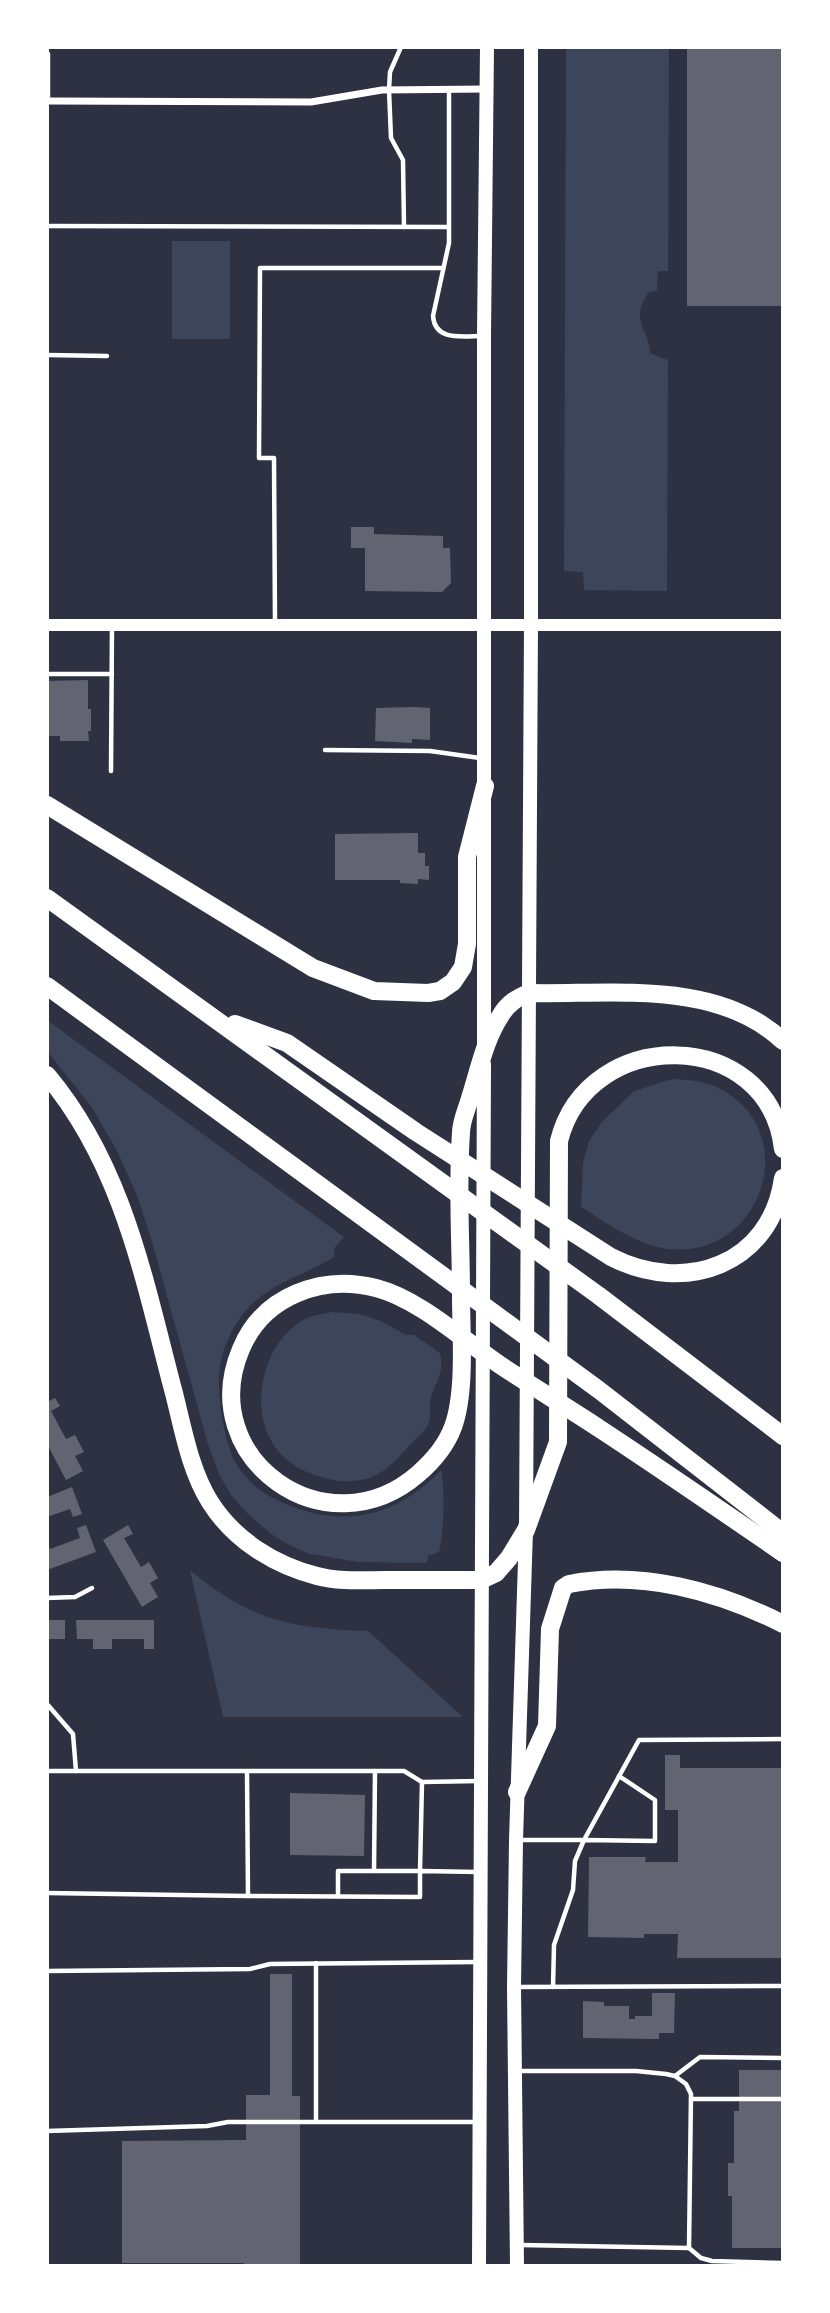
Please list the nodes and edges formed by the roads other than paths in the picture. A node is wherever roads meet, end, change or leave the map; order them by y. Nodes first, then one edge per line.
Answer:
1 (401, 47) edge
2 (487, 47) edge
3 (531, 47) edge
4 (48, 54) edge
5 (449, 89) junction
6 (486, 89) junction
7 (389, 90) junction
8 (48, 101) edge
9 (47, 226) edge
10 (404, 227) junction
11 (449, 227) junction
12 (443, 268) junction
13 (484, 336) junction
14 (47, 355) edge
15 (107, 356) dead end
16 (275, 624) junction
17 (483, 624) junction
18 (531, 624) junction
19 (47, 625) edge
20 (112, 625) junction
21 (783, 625) edge
22 (47, 674) edge
23 (112, 674) junction
24 (325, 750) dead end
25 (485, 759) junction
26 (111, 771) dead end
27 (485, 786) junction
28 (47, 805) edge
29 (47, 898) edge
30 (47, 986) edge
31 (529, 993) junction
32 (212, 1016) junction
33 (783, 1041) edge
34 (484, 1053) junction
35 (47, 1075) edge
36 (783, 1149) edge
37 (783, 1178) edge
38 (783, 1436) edge
39 (526, 1530) junction
40 (783, 1533) edge
41 (783, 1553) edge
42 (481, 1580) junction
43 (92, 1588) dead end
44 (47, 1598) edge
45 (783, 1624) edge
46 (47, 1704) edge
47 (783, 1739) edge
48 (47, 1771) edge
49 (76, 1771) junction
50 (375, 1771) junction
51 (247, 1772) junction
52 (619, 1776) junction
53 (480, 1781) junction
54 (422, 1782) junction
55 (517, 1792) junction
56 (516, 1840) junction
57 (584, 1840) junction
58 (373, 1871) junction
59 (420, 1871) junction
60 (480, 1872) junction
61 (47, 1893) edge
62 (248, 1896) junction
63 (338, 1896) junction
64 (480, 1962) junction
65 (316, 1963) junction
66 (47, 1971) edge
67 (783, 1986) edge
68 (514, 1987) junction
69 (553, 1987) junction
70 (783, 2058) edge
71 (516, 2071) junction
72 (675, 2076) junction
73 (691, 2099) junction
74 (783, 2099) edge
75 (316, 2121) junction
76 (479, 2122) junction
77 (47, 2132) edge
78 (517, 2245) junction
79 (689, 2248) junction
80 (783, 2263) edge
81 (479, 2266) edge
82 (517, 2266) edge

1 - 7 lane
2 - 6 main road
3 - 18 main road
4 - 8 lane
5 - 6 street
5 - 7 street
5 - 11 lane
6 - 13 main road
7 - 8 street
7 - 10 lane
9 - 10 lane
10 - 11 lane
11 - 12 lane
12 - 13 lane
12 - 16 lane
13 - 17 main road
14 - 15 lane
16 - 17 street
16 - 20 street
17 - 18 street
17 - 25 main road
18 - 21 street
18 - 31 main road
19 - 20 street
20 - 23 lane
22 - 23 lane
23 - 26 lane
24 - 25 lane
25 - 27 main road
27 - 28 highway
27 - 34 main road
29 - 32 highway
30 - 40 highway
31 - 33 highway
31 - 34 highway
31 - 39 main road
32 - 37 highway
32 - 38 highway
34 - 41 highway
34 - 42 main road
35 - 42 highway
36 - 39 highway
39 - 42 highway
39 - 55 main road
42 - 53 main road
43 - 44 lane
45 - 55 highway
46 - 49 lane
47 - 52 lane
48 - 49 lane
49 - 51 lane
50 - 51 lane
50 - 54 lane
50 - 58 lane
51 - 62 lane
52 - 57 lane
52 - 57 lane
53 - 54 lane
53 - 60 main road
54 - 59 lane
55 - 56 main road
56 - 57 lane
56 - 68 main road
57 - 69 lane
58 - 59 lane
58 - 63 lane
59 - 60 lane
59 - 63 lane
60 - 64 main road
61 - 62 lane
62 - 63 lane
64 - 65 lane
64 - 76 main road
65 - 66 lane
65 - 75 lane
67 - 69 lane
68 - 69 lane
68 - 71 main road
70 - 72 lane
71 - 72 lane
71 - 78 main road
72 - 73 lane
73 - 74 lane
73 - 79 lane
75 - 76 lane
75 - 77 lane
76 - 81 main road
78 - 79 lane
78 - 82 main road
79 - 80 lane

